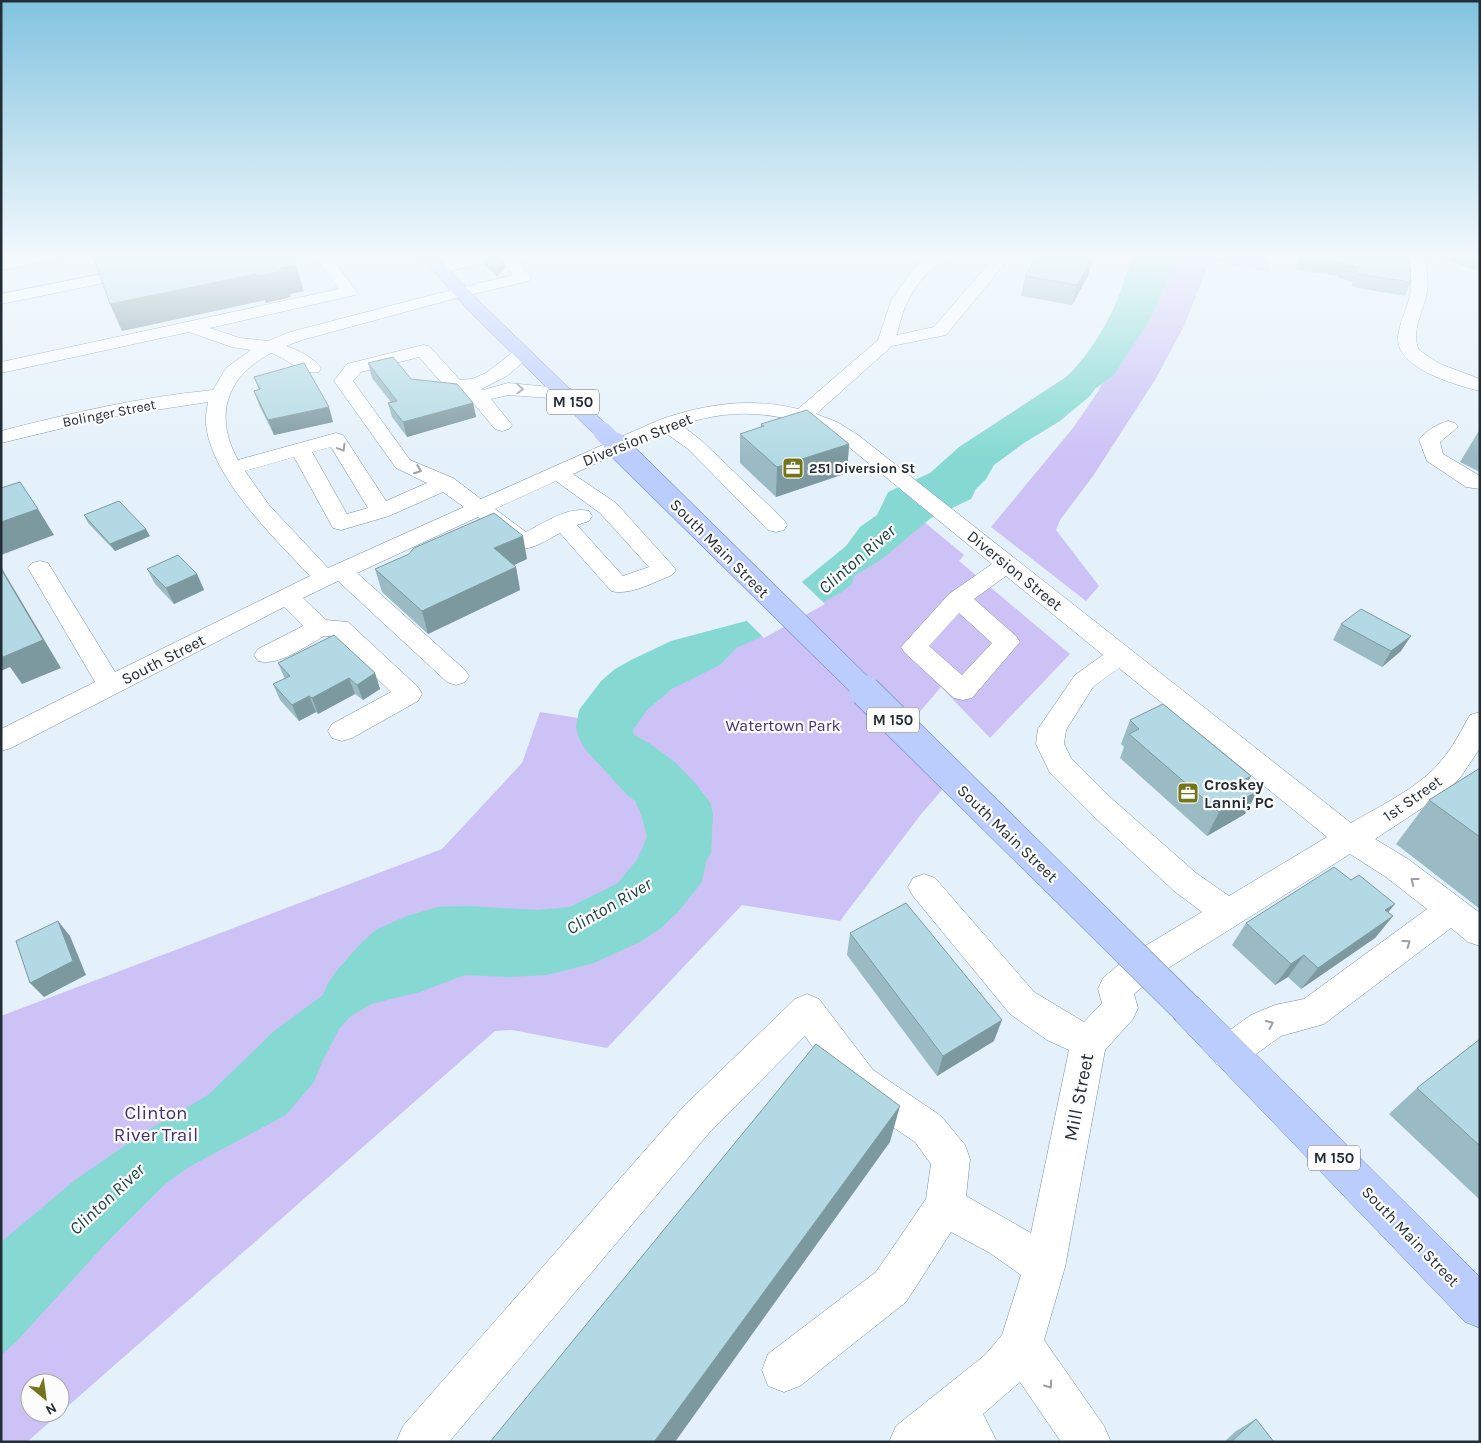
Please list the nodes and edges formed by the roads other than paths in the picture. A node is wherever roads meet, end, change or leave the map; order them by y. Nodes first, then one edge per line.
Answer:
1 (211, 322) edge
2 (345, 322) edge
3 (493, 322) edge
4 (890, 322) edge
5 (947, 322) edge
6 (1410, 322) edge
7 (190, 327) junction
8 (886, 342) junction
9 (270, 347) junction
10 (528, 357) junction
11 (1, 368) edge
12 (312, 368) dead end
13 (1479, 384) edge
14 (474, 392) junction
15 (564, 393) junction
16 (218, 395) junction
17 (802, 416) junction
18 (666, 424) junction
19 (502, 426) dead end
20 (1448, 427) dead end
21 (1, 437) edge
22 (300, 449) junction
23 (232, 468) junction
24 (557, 472) junction
25 (445, 483) junction
26 (1480, 483) edge
27 (480, 507) junction
28 (608, 508) junction
29 (380, 511) junction
30 (563, 522) junction
31 (776, 524) dead end
32 (378, 554) junction
33 (1007, 564) junction
34 (403, 567) edge
35 (40, 568) dead end
36 (333, 574) junction
37 (287, 596) junction
38 (958, 599) dead end
39 (320, 628) junction
40 (1121, 654) junction
41 (267, 655) dead end
42 (456, 676) dead end
43 (110, 686) junction
44 (1480, 722) edge
45 (342, 731) dead end
46 (1, 741) edge
47 (1350, 839) junction
48 (924, 887) dead end
49 (1451, 910) junction
50 (1228, 913) junction
51 (1480, 932) edge
52 (1089, 1042) junction
53 (1229, 1052) junction
54 (944, 1206) junction
55 (1044, 1266) junction
56 (1480, 1307) edge
57 (1021, 1346) junction
58 (784, 1370) dead end
59 (964, 1425) edge
60 (419, 1442) edge
61 (912, 1442) edge
62 (1088, 1442) edge

1 - 7 street
2 - 9 street
3 - 10 main road, M 150
4 - 8 street
5 - 8 street
6 - 13 street
7 - 9 street
7 - 11 street
8 - 17 street
9 - 12 street
9 - 16 street
10 - 14 street
10 - 15 main road, South Main Street / M 150
14 -> 15 street
14 - 19 street
14 -> 25 street
15 - 53 main road, South Main Street / M 150, bridge
16 - 21 street, Bolinger Street
16 - 23 street
17 - 18 street, Diversion Street
17 - 33 street, Diversion Street
18 - 24 street, Diversion Street
18 - 31 street
20 - 26 street
22 - 23 street
22 -> 29 street
22 - 29 street
23 - 36 street
24 - 27 street, Diversion Street
24 - 28 street
25 - 27 street
25 - 29 street
27 - 30 street
27 - 32 street, Diversion Street
28 - 30 street
28 - 30 street
32 - 34 street
32 - 36 street, Diversion Street
33 - 38 street
33 - 40 street, Diversion Street
35 - 43 street
36 - 37 street, South Street
36 - 42 street
37 - 39 street
37 - 43 street, South Street
39 - 41 street
39 - 45 street
40 - 47 street, Diversion Street
40 - 50 street
43 - 46 street, South Street
44 - 47 street, 1st Street
49 -> 47 street, Diversion Street
47 - 50 street, Mill Street
48 - 52 street
49 - 51 street, Diversion Street
53 -> 49 street
50 - 52 street, Mill Street
52 - 55 street, Mill Street
53 - 56 main road, South Main Street / M 150
54 - 55 street
54 - 58 street
54 - 60 street
55 - 57 street, Mill Street
57 - 59 street, Mill Street
57 -> 62 street
59 - 61 street, Mill Street

